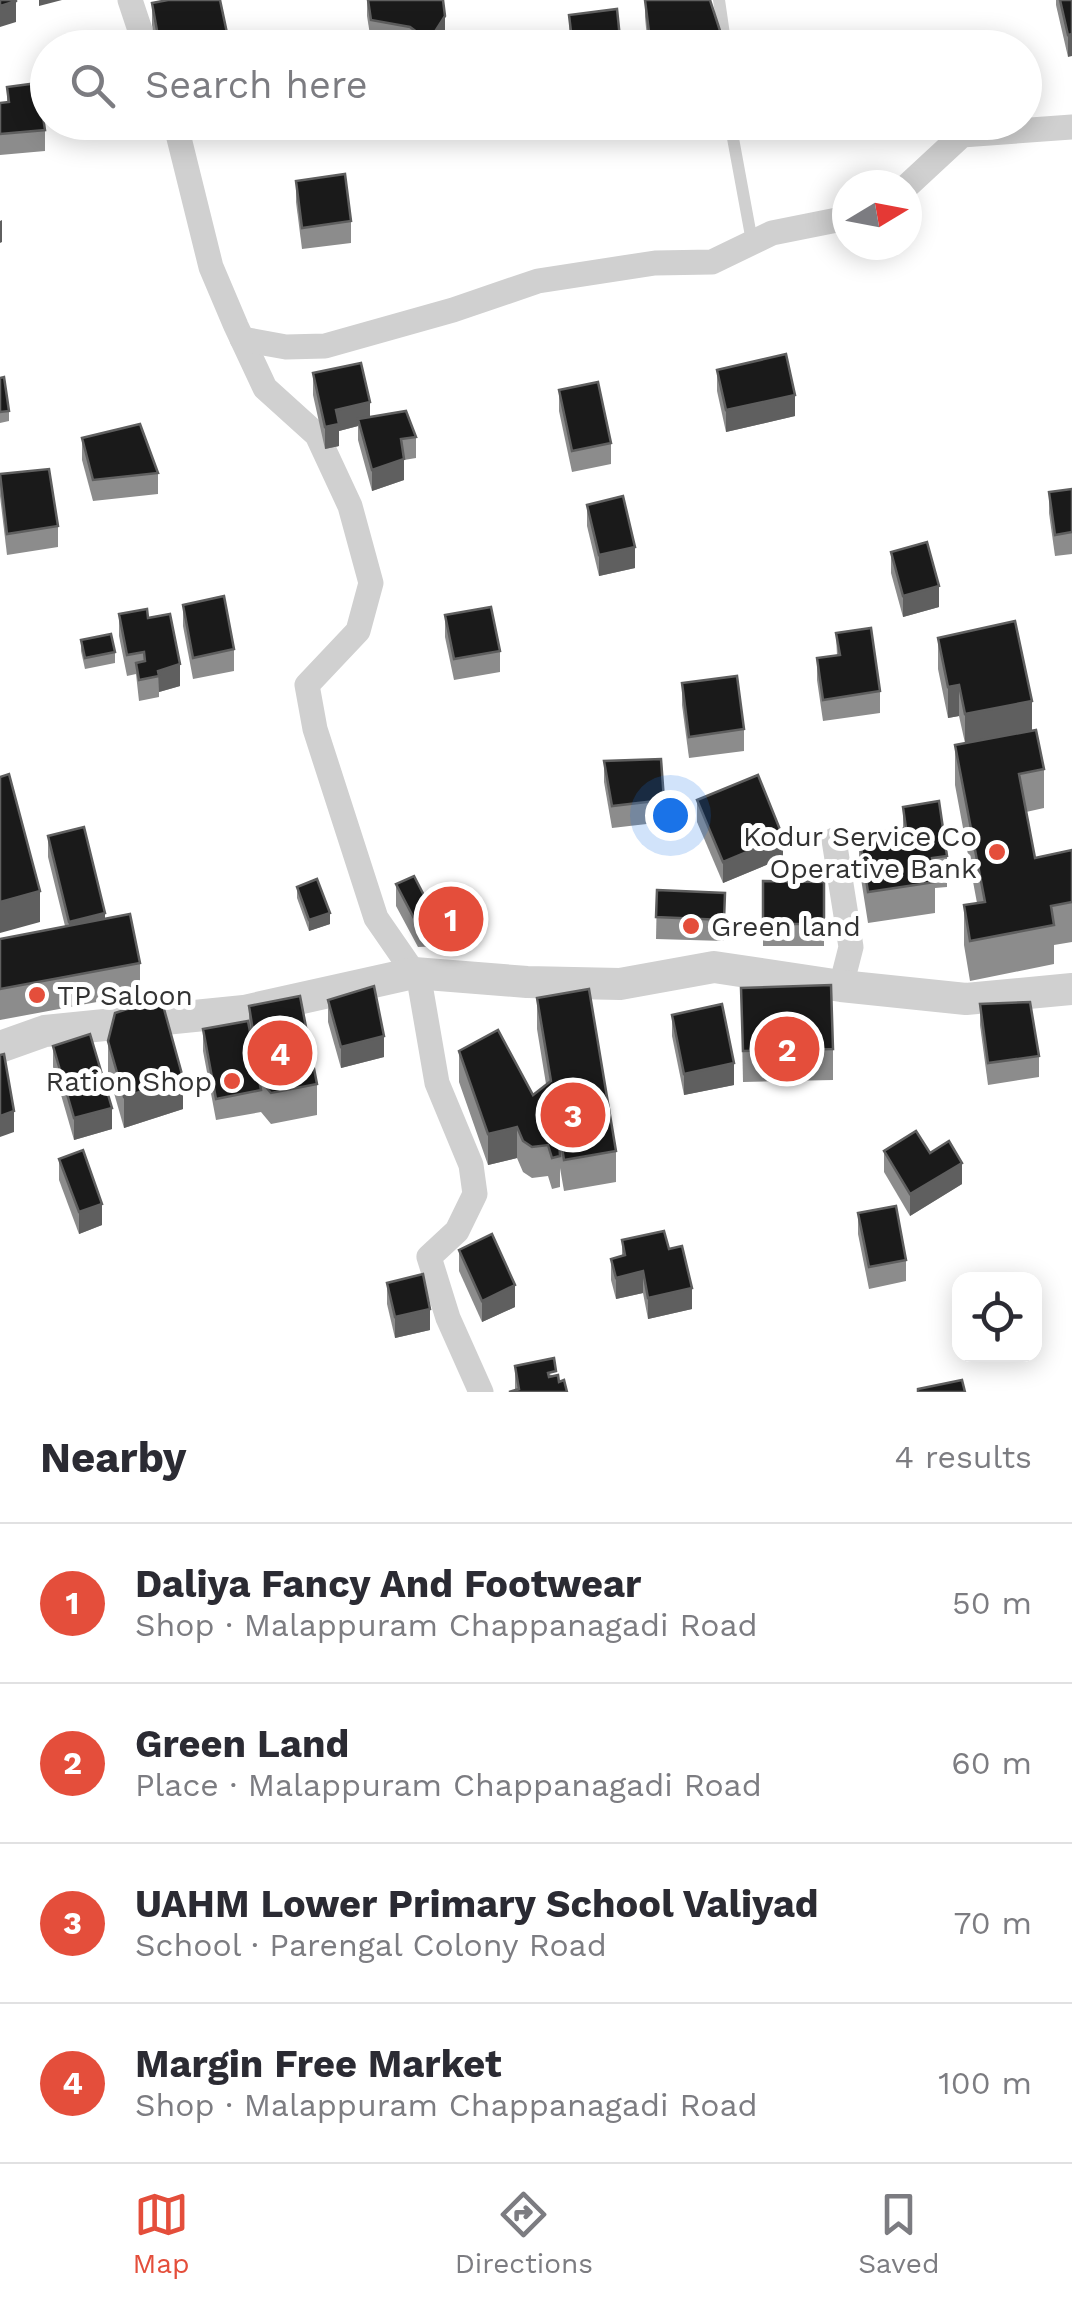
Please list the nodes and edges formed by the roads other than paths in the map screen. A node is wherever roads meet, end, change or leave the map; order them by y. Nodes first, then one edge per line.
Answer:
1 (130, 0) edge
2 (719, 0) edge
3 (140, 30) edge
4 (723, 30) edge
5 (1072, 126) edge
6 (1042, 128) edge
7 (179, 140) edge
8 (733, 140) edge
9 (957, 140) edge
10 (922, 172) edge
11 (832, 221) edge
12 (756, 241) junction
13 (242, 339) junction
14 (834, 840) dead end
15 (416, 973) junction
16 (841, 986) junction
17 (1072, 988) edge
18 (0, 1047) edge
19 (482, 1392) edge

1 - 3 street
2 - 4 lane
5 - 6 street
7 - 13 street
8 - 12 lane
9 - 10 street
11 - 12 street
12 - 13 street
13 - 15 street
14 - 16 street
15 - 16 street
15 - 18 street
15 - 19 street
16 - 17 street

